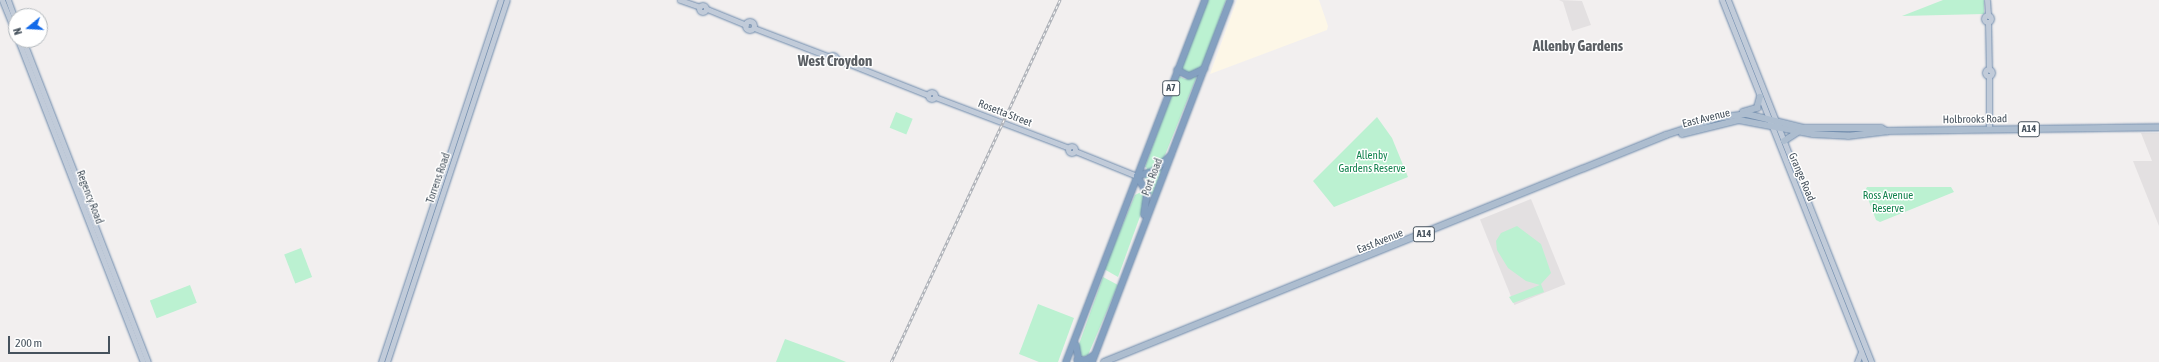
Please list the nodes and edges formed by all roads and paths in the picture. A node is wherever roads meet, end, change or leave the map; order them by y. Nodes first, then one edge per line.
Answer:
1 (2, 0) edge
2 (501, 0) edge
3 (507, 0) edge
4 (680, 0) edge
5 (1205, 0) edge
6 (1230, 0) edge
7 (1722, 0) edge
8 (1728, 0) edge
9 (1987, 0) edge
10 (8, 15) edge
11 (21, 48) edge
12 (26, 48) edge
13 (1204, 69) junction
14 (1178, 70) junction
15 (1760, 97) junction
16 (1736, 114) junction
17 (1773, 122) junction
18 (2159, 127) edge
19 (1989, 129) junction
20 (1798, 131) junction
21 (1887, 131) junction
22 (1663, 139) junction
23 (1784, 141) junction
24 (1171, 155) junction
25 (1138, 176) junction
26 (1147, 193) junction
27 (1129, 197) junction
28 (1146, 220) junction
29 (1075, 340) junction
30 (1864, 352) junction
31 (1095, 354) junction
32 (1078, 361) edge
33 (1864, 361) edge
34 (143, 362) edge
35 (148, 362) edge
36 (381, 362) edge
37 (387, 362) edge
38 (1066, 362) edge
39 (1092, 362) edge
40 (1104, 362) edge
41 (1857, 362) edge
42 (1871, 362) edge

1 - 10 main road
2 - 36 main road, Torrens Road
3 - 37 main road, Torrens Road
4 - 25 main road, Rosetta Street
5 - 14 highway, Port Road / A7
6 - 13 highway, Port Road / A7
7 - 15 main road, Grange Road
8 - 17 main road, Grange Road
9 - 19 main road
11 - 34 main road, Regency Road
12 - 35 main road, Regency Road
13 - 14 highway
13 - 24 highway, Port Road / A7
14 - 25 highway, Port Road / A7
15 - 16 main road
15 - 17 main road, Grange Road
16 - 17 main road, East Avenue / A14
16 - 22 main road, East Avenue / A14
17 - 20 main road, Holbrooks Road / A14
17 - 21 main road, Holbrooks Road / A14
17 - 22 main road, East Avenue / A14
17 - 23 main road, Grange Road
17 - 30 main road, Grange Road
18 - 19 main road, Holbrooks Road / A14
19 - 21 main road, Holbrooks Road / A14
20 - 21 main road, Holbrooks Road / A14
20 - 23 main road
22 - 40 main road, East Avenue / A14
23 - 30 main road, Grange Road
24 - 25 highway
24 - 28 highway, Port Road / A7
25 - 26 highway
25 - 27 highway, Port Road / A7
26 - 27 highway
26 - 28 highway
27 - 29 highway, Port Road / A7
28 - 31 highway, Port Road / A7
29 - 32 highway
29 - 38 highway, Port Road / A7
30 - 33 main road, Grange Road
30 - 41 main road
30 - 42 main road, Grange Road
31 - 32 highway
31 - 39 highway, Port Road / A7

